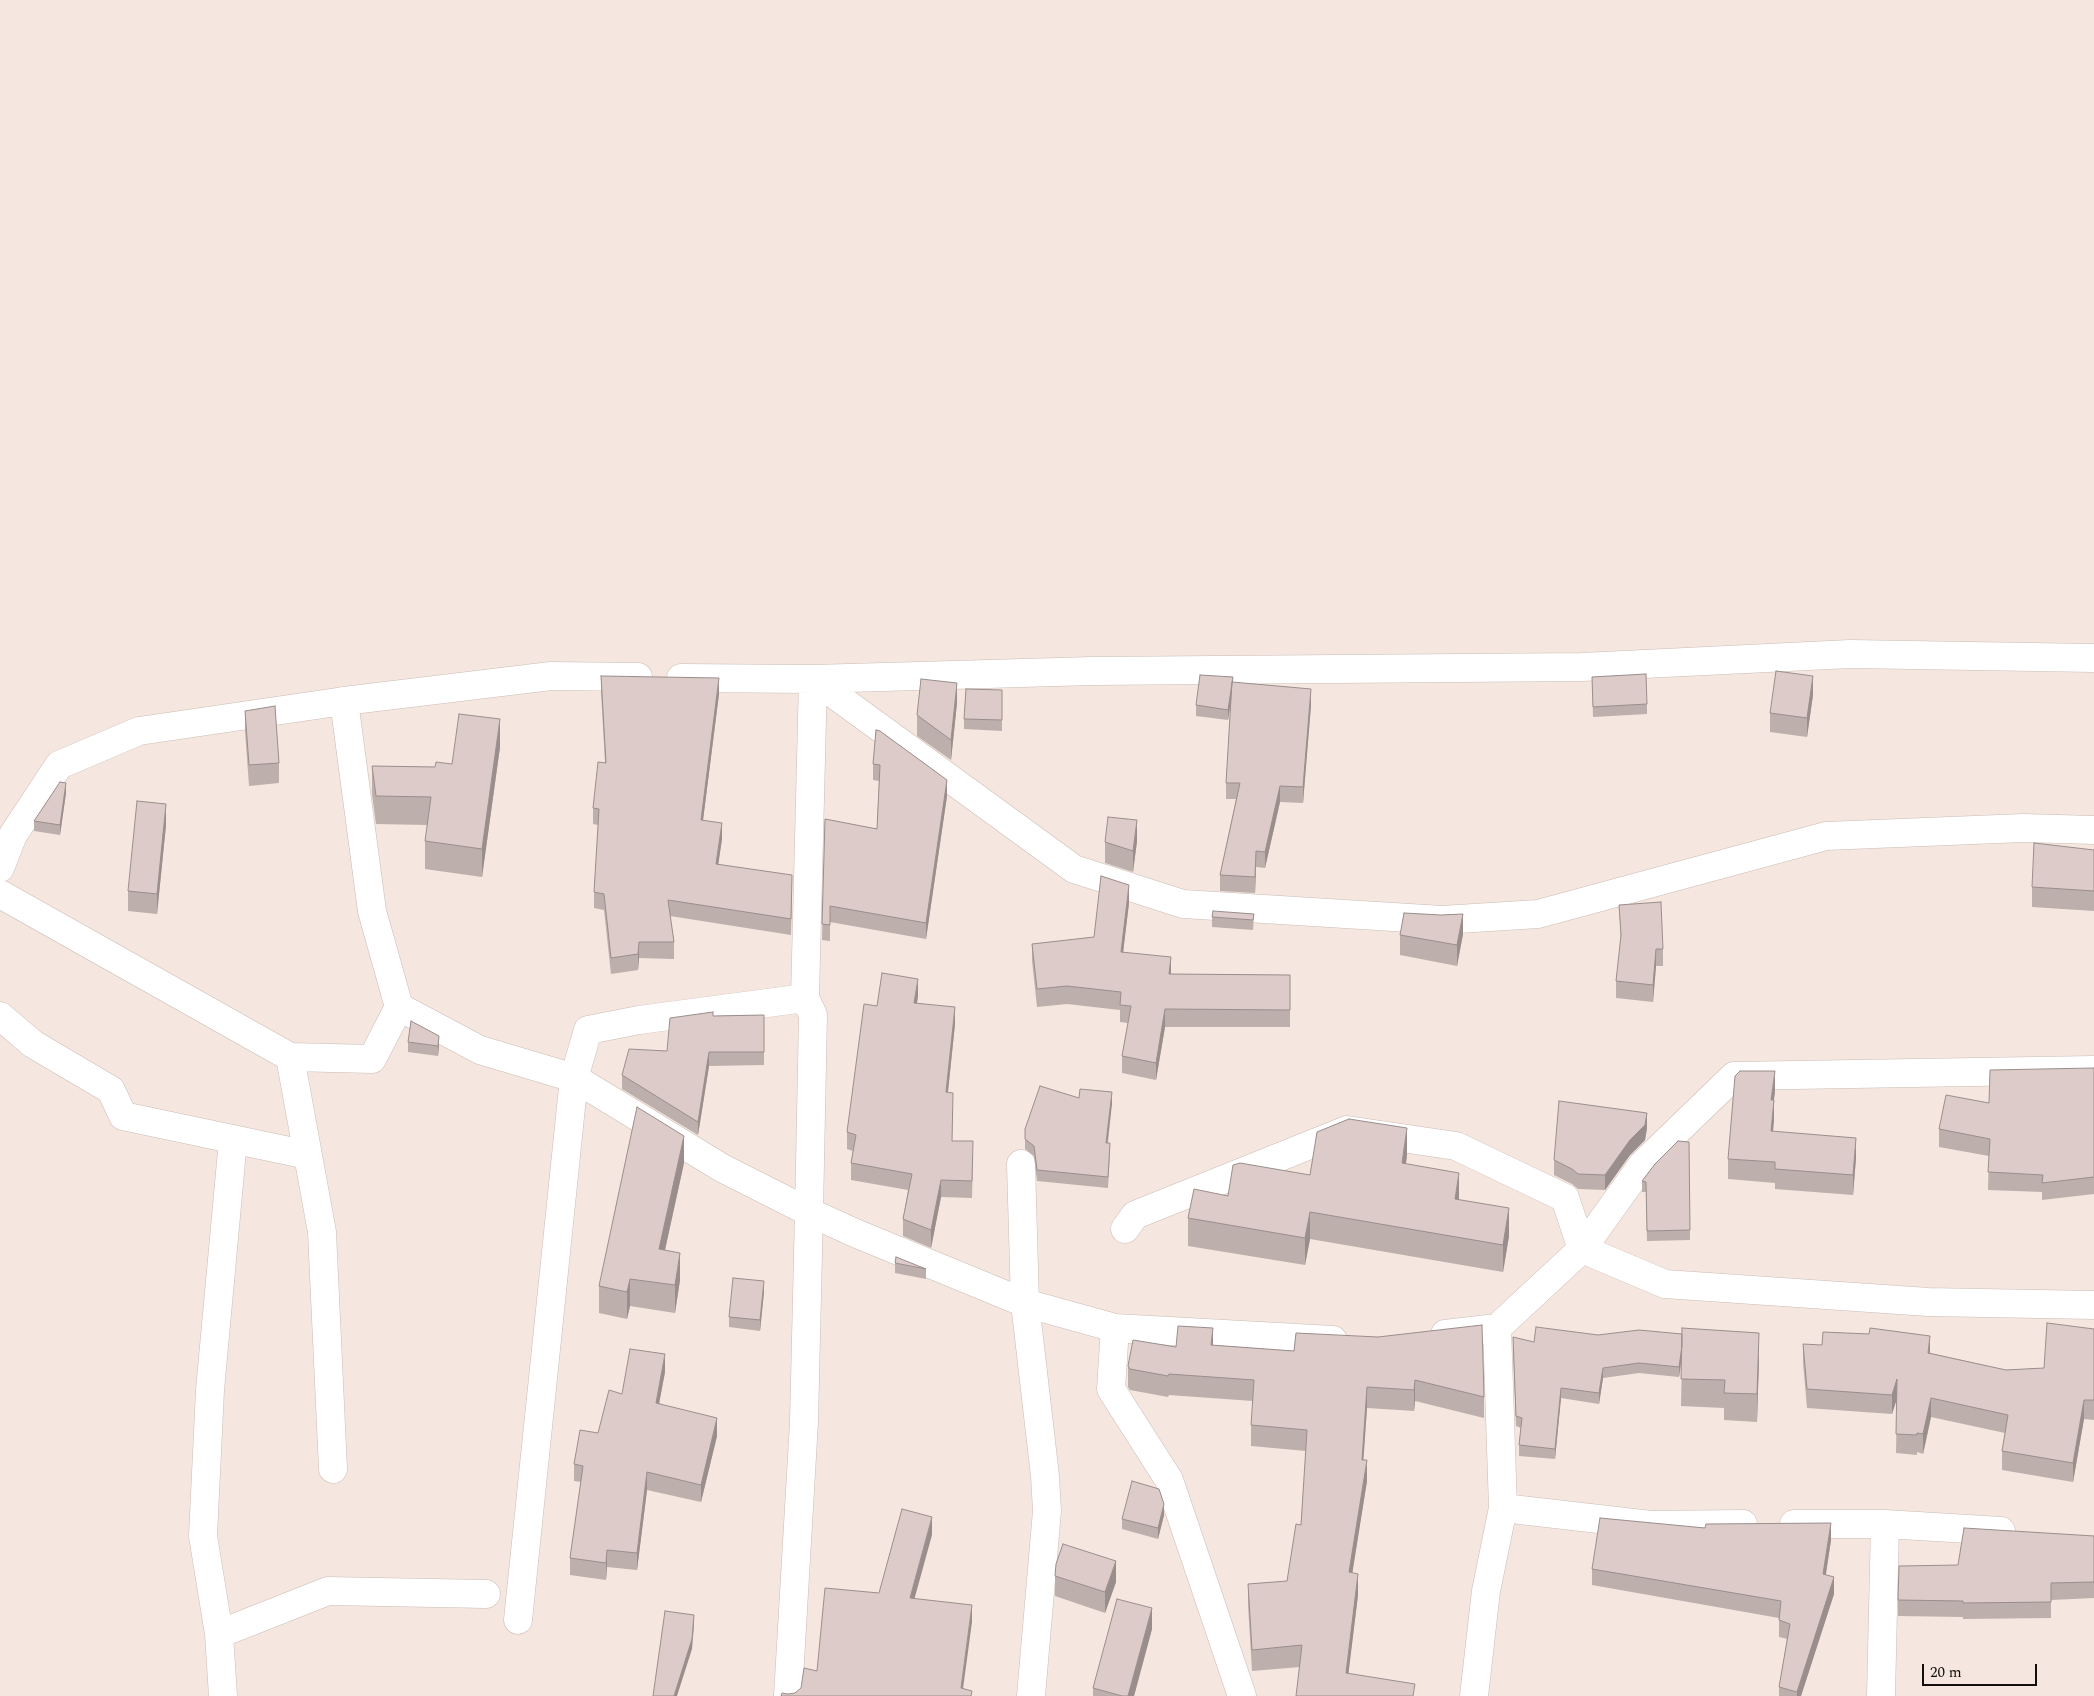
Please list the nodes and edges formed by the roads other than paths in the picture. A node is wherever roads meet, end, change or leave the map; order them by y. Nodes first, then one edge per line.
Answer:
1 (2094, 658) edge
2 (813, 679) junction
3 (344, 701) junction
4 (2094, 830) edge
5 (0, 868) edge
6 (0, 894) edge
7 (805, 998) junction
8 (399, 1008) junction
9 (0, 1016) edge
10 (290, 1057) junction
11 (2094, 1070) edge
12 (574, 1078) junction
13 (233, 1140) junction
14 (308, 1155) junction
15 (1021, 1164) dead end
16 (809, 1212) junction
17 (1126, 1229) dead end
18 (1582, 1249) junction
19 (1026, 1303) junction
20 (2094, 1305) edge
21 (1115, 1328) junction
22 (1497, 1328) junction
23 (1423, 1337) edge
24 (1357, 1342) edge
25 (333, 1469) dead end
26 (1503, 1508) junction
27 (1885, 1524) junction
28 (2024, 1533) edge
29 (486, 1594) dead end
30 (518, 1620) dead end
31 (219, 1634) junction
32 (223, 1696) edge
33 (788, 1696) edge
34 (1030, 1696) edge
35 (1242, 1696) edge
36 (1474, 1696) edge
37 (1881, 1696) edge

1 - 2 street
2 - 3 street
2 - 4 street
2 - 7 street
3 - 5 street
3 - 8 street
6 - 10 street
7 - 12 street
7 - 16 street
8 - 10 street
8 - 12 street
9 - 13 street
10 - 14 street
11 - 18 street
12 - 16 street
12 - 30 street
13 - 14 street
13 - 31 street
14 - 25 street
15 - 19 street
16 - 19 street
16 - 33 street
17 - 18 street
18 - 20 street
18 - 22 street
19 - 21 street
19 - 34 street
21 - 24 street
21 - 35 street
22 - 23 street
22 - 26 street
26 - 27 street
26 - 36 street
27 - 28 street
27 - 37 street
29 - 31 street
31 - 32 street

